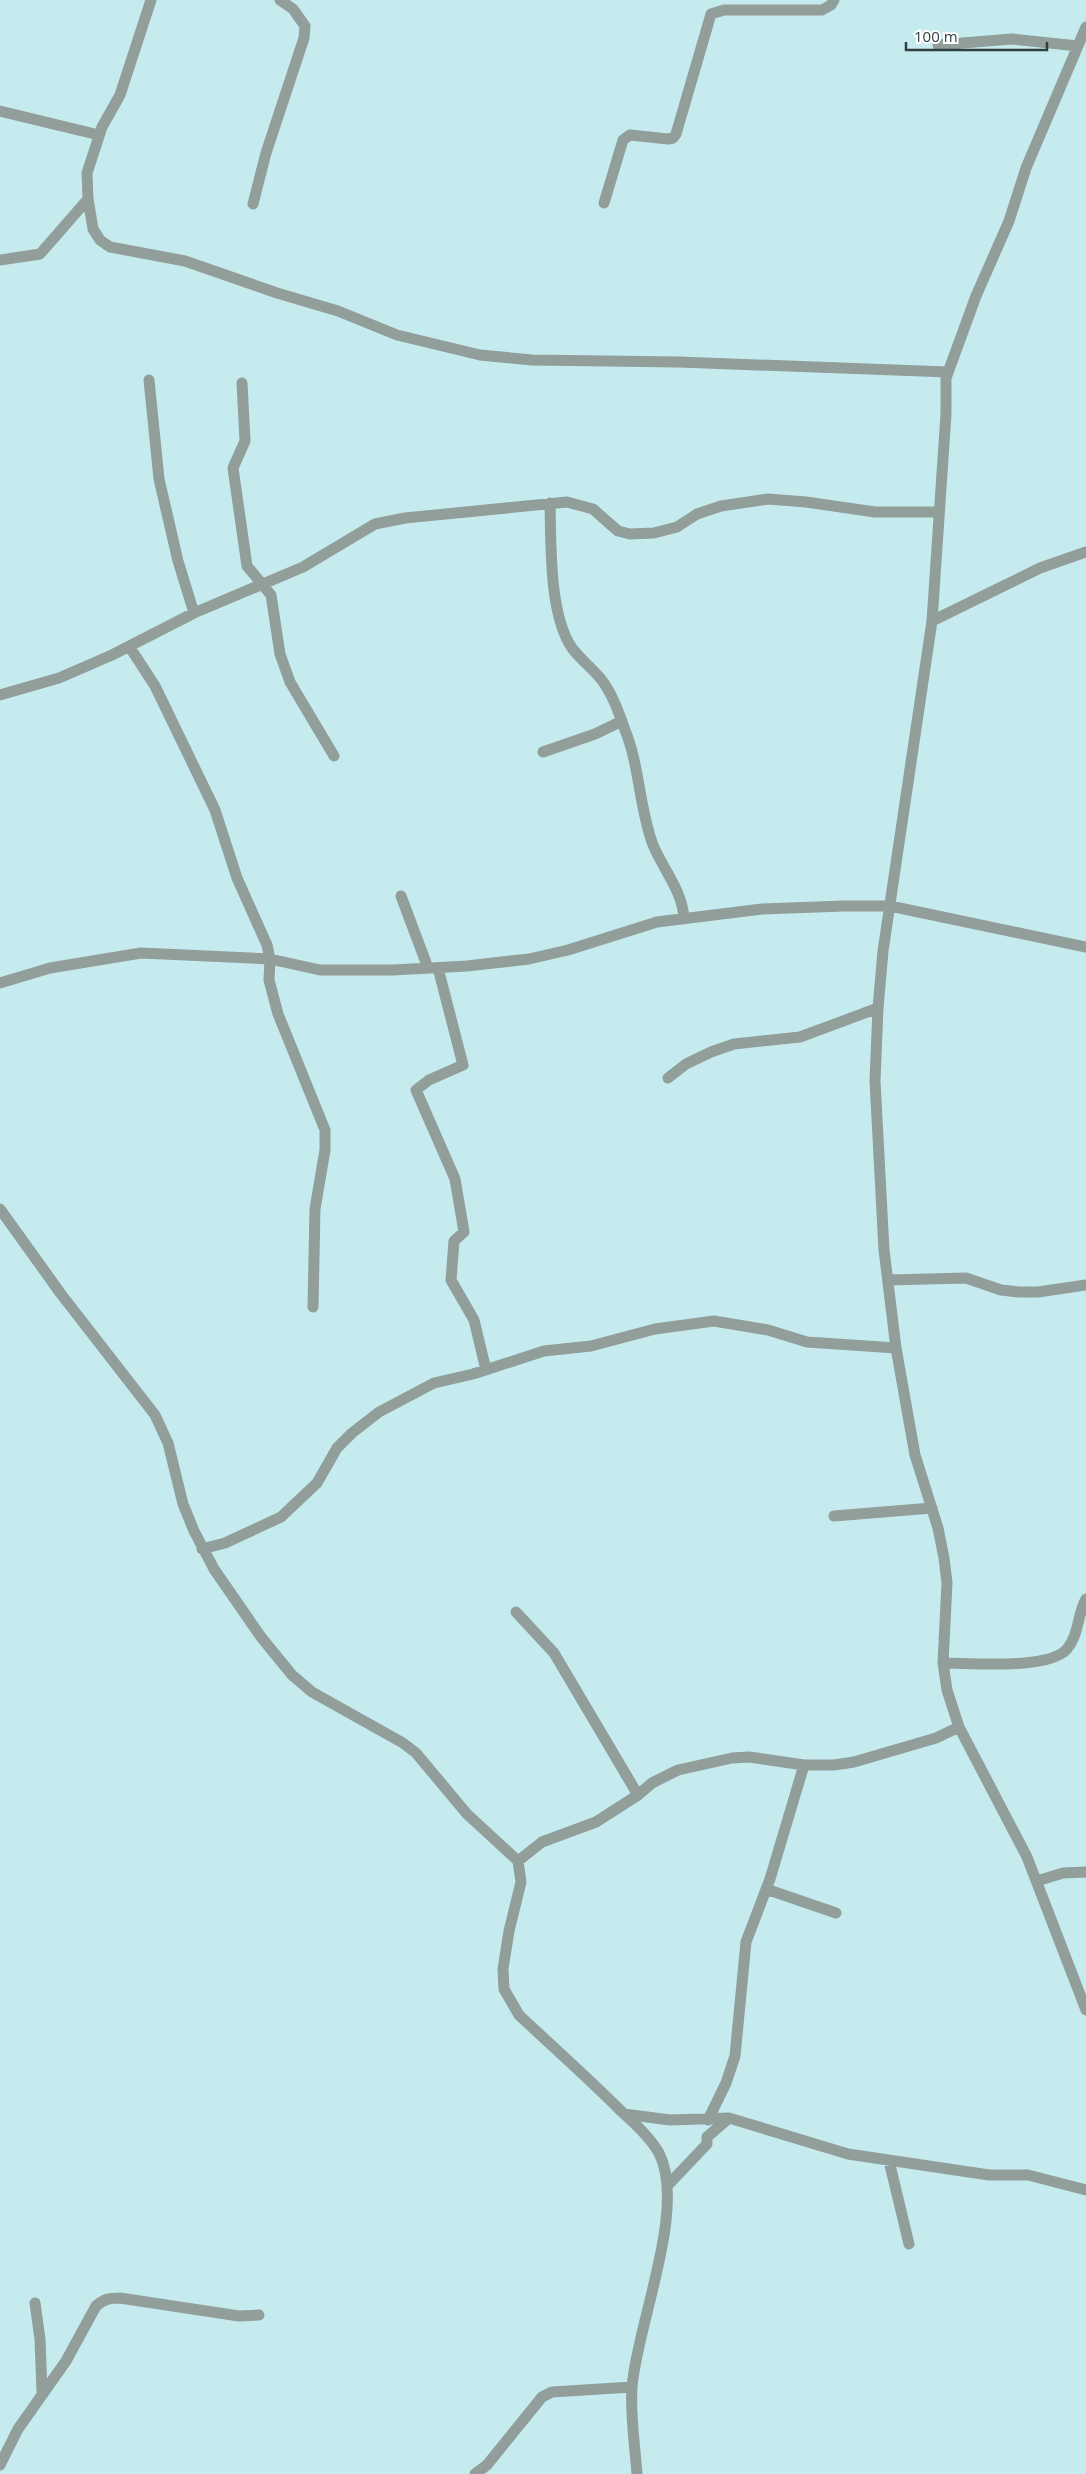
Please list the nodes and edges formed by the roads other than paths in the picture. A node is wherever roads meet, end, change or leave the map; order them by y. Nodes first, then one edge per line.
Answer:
1 (150, 0) edge
2 (280, 0) edge
3 (834, 0) edge
4 (1086, 27) edge
5 (938, 45) dead end
6 (1078, 46) junction
7 (0, 111) edge
8 (99, 135) junction
9 (88, 200) junction
10 (604, 203) dead end
11 (253, 204) dead end
12 (0, 260) edge
13 (948, 372) junction
14 (149, 380) dead end
15 (242, 383) dead end
16 (550, 503) junction
17 (938, 512) junction
18 (1086, 552) edge
19 (262, 585) junction
20 (194, 613) junction
21 (932, 621) junction
22 (128, 646) junction
23 (0, 695) edge
24 (622, 721) junction
25 (543, 752) dead end
26 (334, 756) dead end
27 (401, 896) dead end
28 (890, 906) junction
29 (684, 918) junction
30 (1086, 947) edge
31 (270, 959) junction
32 (433, 968) junction
33 (0, 983) edge
34 (878, 1008) junction
35 (668, 1078) dead end
36 (0, 1209) edge
37 (888, 1280) junction
38 (1086, 1286) edge
39 (312, 1307) dead end
40 (896, 1348) junction
41 (486, 1370) junction
42 (932, 1508) junction
43 (834, 1516) dead end
44 (202, 1549) junction
45 (1086, 1599) edge
46 (516, 1612) dead end
47 (944, 1664) junction
48 (959, 1727) junction
49 (804, 1765) junction
50 (638, 1795) junction
51 (518, 1861) junction
52 (1086, 1872) edge
53 (1037, 1881) junction
54 (766, 1889) junction
55 (836, 1912) dead end
56 (1086, 2010) edge
57 (624, 2114) junction
58 (730, 2118) junction
59 (708, 2120) junction
60 (889, 2161) junction
61 (668, 2185) junction
62 (1086, 2190) edge
63 (909, 2244) dead end
64 (36, 2304) dead end
65 (259, 2315) dead end
66 (632, 2387) junction
67 (42, 2392) junction
68 (0, 2466) edge
69 (5, 2474) edge
70 (476, 2474) edge
71 (637, 2474) edge

1 - 8 street
2 - 11 street
3 - 10 street
4 - 6 street
5 - 6 street
6 - 13 street
7 - 8 street
8 - 9 street
9 - 12 street
9 - 13 street
13 - 17 street
14 - 20 street
15 - 19 street
16 - 17 street
16 - 19 street
16 - 24 street
17 - 21 street
18 - 21 street
19 - 20 street
19 - 26 street
20 - 22 street
21 - 28 street
22 - 23 street
22 - 31 street
24 - 25 street
24 - 29 street
27 - 32 street
28 - 29 street
28 - 30 street
28 - 34 street
29 - 32 street
31 - 32 street
31 - 33 street
31 - 39 street
32 - 41 street
34 - 35 street
34 - 37 street
36 - 44 street
37 - 38 street
37 - 40 street
40 - 41 street
40 - 42 street
41 - 44 street
42 - 43 street
42 - 47 street
44 - 51 street
45 - 47 street
46 - 50 street
47 - 48 street
48 - 49 street
48 - 53 street
49 - 50 street
49 - 54 street
50 - 51 street
51 - 57 street
52 - 53 street
53 - 56 street
54 - 55 street
54 - 59 street
57 - 59 street
57 - 61 street
58 - 59 street
58 - 60 street
58 - 61 street
60 - 62 street
60 - 63 street
61 - 66 street
64 - 67 street
65 - 67 street
66 - 70 street
66 - 71 street
67 - 68 street
68 - 69 street

